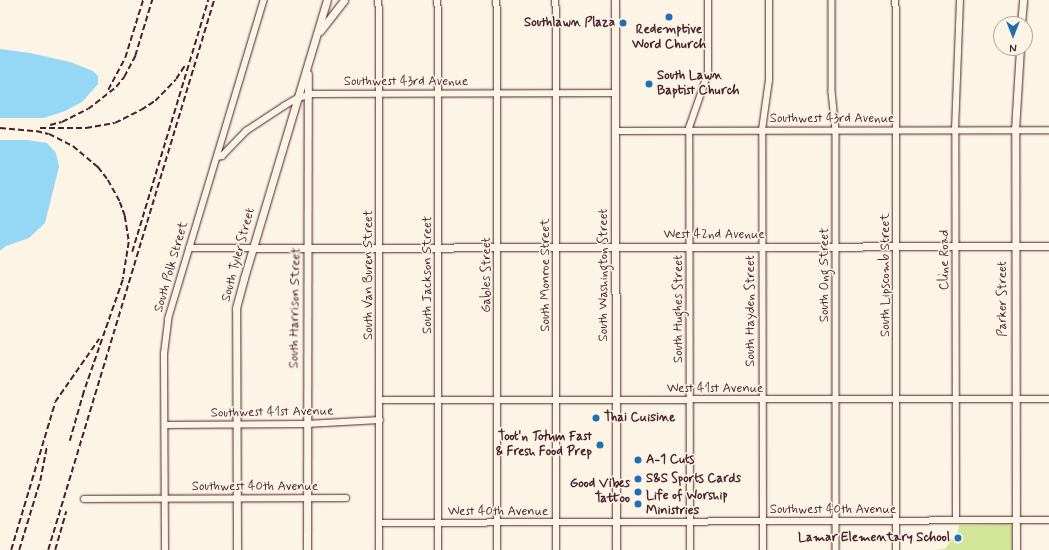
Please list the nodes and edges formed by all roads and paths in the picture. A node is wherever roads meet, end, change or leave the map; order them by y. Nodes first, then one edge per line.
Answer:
1 (264, 0) edge
2 (328, 0) edge
3 (344, 0) edge
4 (378, 0) edge
5 (438, 0) edge
6 (498, 0) edge
7 (556, 0) edge
8 (616, 0) edge
9 (708, 0) edge
10 (769, 0) edge
11 (832, 0) edge
12 (896, 0) edge
13 (960, 0) edge
14 (1023, 0) edge
15 (1022, 16) edge
16 (317, 34) junction
17 (1020, 56) edge
18 (308, 66) junction
19 (379, 93) junction
20 (439, 93) junction
21 (498, 93) junction
22 (557, 93) junction
23 (615, 93) junction
24 (308, 95) junction
25 (298, 98) junction
26 (689, 130) junction
27 (762, 130) junction
28 (836, 130) junction
29 (897, 130) junction
30 (955, 130) junction
31 (1015, 130) junction
32 (1049, 130) edge
33 (616, 131) junction
34 (217, 157) junction
35 (616, 246) junction
36 (762, 246) junction
37 (835, 246) junction
38 (897, 246) junction
39 (956, 246) junction
40 (1016, 246) junction
41 (1049, 246) edge
42 (380, 247) junction
43 (439, 247) junction
44 (498, 247) junction
45 (557, 247) junction
46 (690, 247) junction
47 (189, 248) junction
48 (253, 248) junction
49 (309, 248) junction
50 (1015, 399) junction
51 (380, 400) junction
52 (439, 400) junction
53 (498, 400) junction
54 (557, 400) junction
55 (616, 400) junction
56 (689, 400) junction
57 (763, 400) junction
58 (836, 400) junction
59 (897, 400) junction
60 (956, 400) junction
61 (1049, 400) edge
62 (380, 420) junction
63 (306, 424) junction
64 (165, 425) junction
65 (236, 425) junction
66 (236, 497) junction
67 (165, 498) junction
68 (307, 498) junction
69 (346, 498) dead end
70 (84, 499) dead end
71 (956, 520) junction
72 (1016, 520) junction
73 (1049, 520) edge
74 (690, 521) junction
75 (763, 521) junction
76 (836, 521) junction
77 (897, 521) junction
78 (617, 522) junction
79 (380, 523) junction
80 (439, 523) junction
81 (498, 523) junction
82 (557, 524) junction
83 (165, 550) edge
84 (236, 550) edge
85 (307, 550) edge
86 (380, 550) edge
87 (440, 550) edge
88 (498, 550) edge
89 (557, 550) edge
90 (616, 550) edge
91 (690, 550) edge
92 (763, 550) edge
93 (836, 550) edge
94 (898, 550) edge
95 (1016, 550) edge

1 - 34 street, South Polk Street
2 - 16 main road, South Tyler Street
3 - 16 main road
4 - 19 street, South Van Buren Street
5 - 20 street, South Jackson Street
6 - 21 street, Gables Street
7 - 22 street, South Monroe Street
8 - 23 main road, South Washington Street
9 - 26 street, South Hughes Street
10 - 27 street, South Hayden Street
11 - 28 street, South Ong Street
12 - 29 street, South Lipscomb Street
13 - 30 street, Cline Road
14 - 15 main road
16 - 18 main road, South Tyler Street
17 - 31 main road, Parker Street
18 - 24 main road, South Harrison Street
18 - 25 main road, South Tyler Street
19 - 20 street, Southwest 43rd Avenue
19 - 24 street, Southwest 43rd Avenue
19 - 42 street, South Van Buren Street
20 - 21 street, Southwest 43rd Avenue
20 - 43 street, South Jackson Street
21 - 22 street, Southwest 43rd Avenue
21 - 44 street, Gables Street
22 - 23 street, Southwest 43rd Avenue
22 - 45 street, South Monroe Street
23 - 33 main road, South Washington Street
24 - 25 street, Southwest 43rd Avenue
24 - 49 main road, South Harrison Street
25 - 34 street, Southwest 43rd Avenue
25 - 48 main road, South Tyler Street
26 - 27 street, Southwest 43rd Avenue
26 - 33 street, Southwest 43rd Avenue
26 - 46 street, South Hughes Street
27 - 28 street, Southwest 43rd Avenue
27 - 36 street, South Hayden Street
28 - 29 street, Southwest 43rd Avenue
28 - 37 street, South Ong Street
29 - 30 street, Southwest 43rd Avenue
29 - 38 street, South Lipscomb Street
30 - 31 street, Southwest 43rd Avenue
30 - 39 street, Cline Road
31 - 32 street, Southwest 43rd Avenue
31 - 40 main road, Parker Street
33 - 35 main road, South Washington Street
34 - 47 street, South Polk Street
35 - 45 main road, West 42nd Avenue
35 - 46 main road, West 42nd Avenue
35 - 55 main road, South Washington Street
36 - 37 main road, West 42nd Avenue
36 - 46 main road, West 42nd Avenue
36 - 57 street, South Hayden Street
37 - 38 main road, West 42nd Avenue
37 - 58 street, South Ong Street
38 - 39 main road, West 42nd Avenue
38 - 59 street, South Lipscomb Street
39 - 40 main road, West 42nd Avenue
39 - 60 street, Cline Road
40 - 41 main road, West 42nd Avenue
40 - 50 main road, Parker Street
42 - 43 main road, West 42nd Avenue
42 - 49 main road, West 42nd Avenue
42 - 51 street, South Van Buren Street
43 - 44 main road, West 42nd Avenue
43 - 52 street, South Jackson Street
44 - 45 main road, West 42nd Avenue
44 - 53 street, Gables Street
45 - 54 street, South Monroe Street
46 - 56 street, South Hughes Street
47 - 48 street
47 - 64 street, South Polk Street
48 - 49 main road, West 42nd Avenue
48 - 65 main road, South Tyler Street
49 - 63 main road, South Harrison Street
50 - 60 street, West 41st Avenue
50 - 61 street, West 41st Avenue
50 - 72 main road, Parker Street
51 - 52 street, West 41st Avenue
51 - 62 street, South Van Buren Street
52 - 53 street, West 41st Avenue
52 - 80 street, South Jackson Street
53 - 54 street, West 41st Avenue
53 - 81 street, Gables Street
54 - 55 street, West 41st Avenue
54 - 82 street, South Monroe Street
55 - 56 street, West 41st Avenue
55 - 78 main road, South Washington Street
56 - 57 street, West 41st Avenue
56 - 74 street, South Hughes Street
57 - 58 street, West 41st Avenue
57 - 75 street, South Hayden Street
58 - 59 street, West 41st Avenue
58 - 76 street, South Ong Street
59 - 60 street, West 41st Avenue
59 - 77 street, South Lipscomb Street
60 - 71 street, Cline Road
62 - 63 street, Southwest 41st Avenue
62 - 79 street, South Van Buren Street
63 - 65 street, Southwest 41st Avenue
63 - 68 main road, South Harrison Street
64 - 65 street, Southwest 41st Avenue
64 - 67 street, South Polk Street
65 - 66 main road, South Tyler Street
66 - 67 street, Southwest 40th Avenue
66 - 68 street, Southwest 40th Avenue
66 - 84 main road, South Tyler Street
67 - 70 street, Southwest 40th Avenue
67 - 83 street, South Polk Street
68 - 69 street, Southwest 40th Avenue
68 - 85 main road, South Harrison Street
71 - 72 street, Southwest 40th Avenue
71 - 77 street, Southwest 40th Avenue
72 - 73 street, Southwest 40th Avenue
72 - 95 main road, Parker Street
74 - 75 street, Southwest 40th Avenue
74 - 78 street, Southwest 40th Avenue
74 - 91 street, South Hughes Street
75 - 76 street, Southwest 40th Avenue
75 - 92 street, South Hayden Street
76 - 77 street, Southwest 40th Avenue
76 - 93 street, South Ong Street
77 - 94 street, South Lipscomb Street
78 - 82 street, West 40th Avenue
78 - 90 main road, South Washington Street
79 - 80 street, West 40th Avenue
79 - 86 street, South Van Buren Street
80 - 81 street, West 40th Avenue
80 - 87 street, South Jackson Street
81 - 82 street, West 40th Avenue
81 - 88 street, Gables Street
82 - 89 street, South Monroe Street

